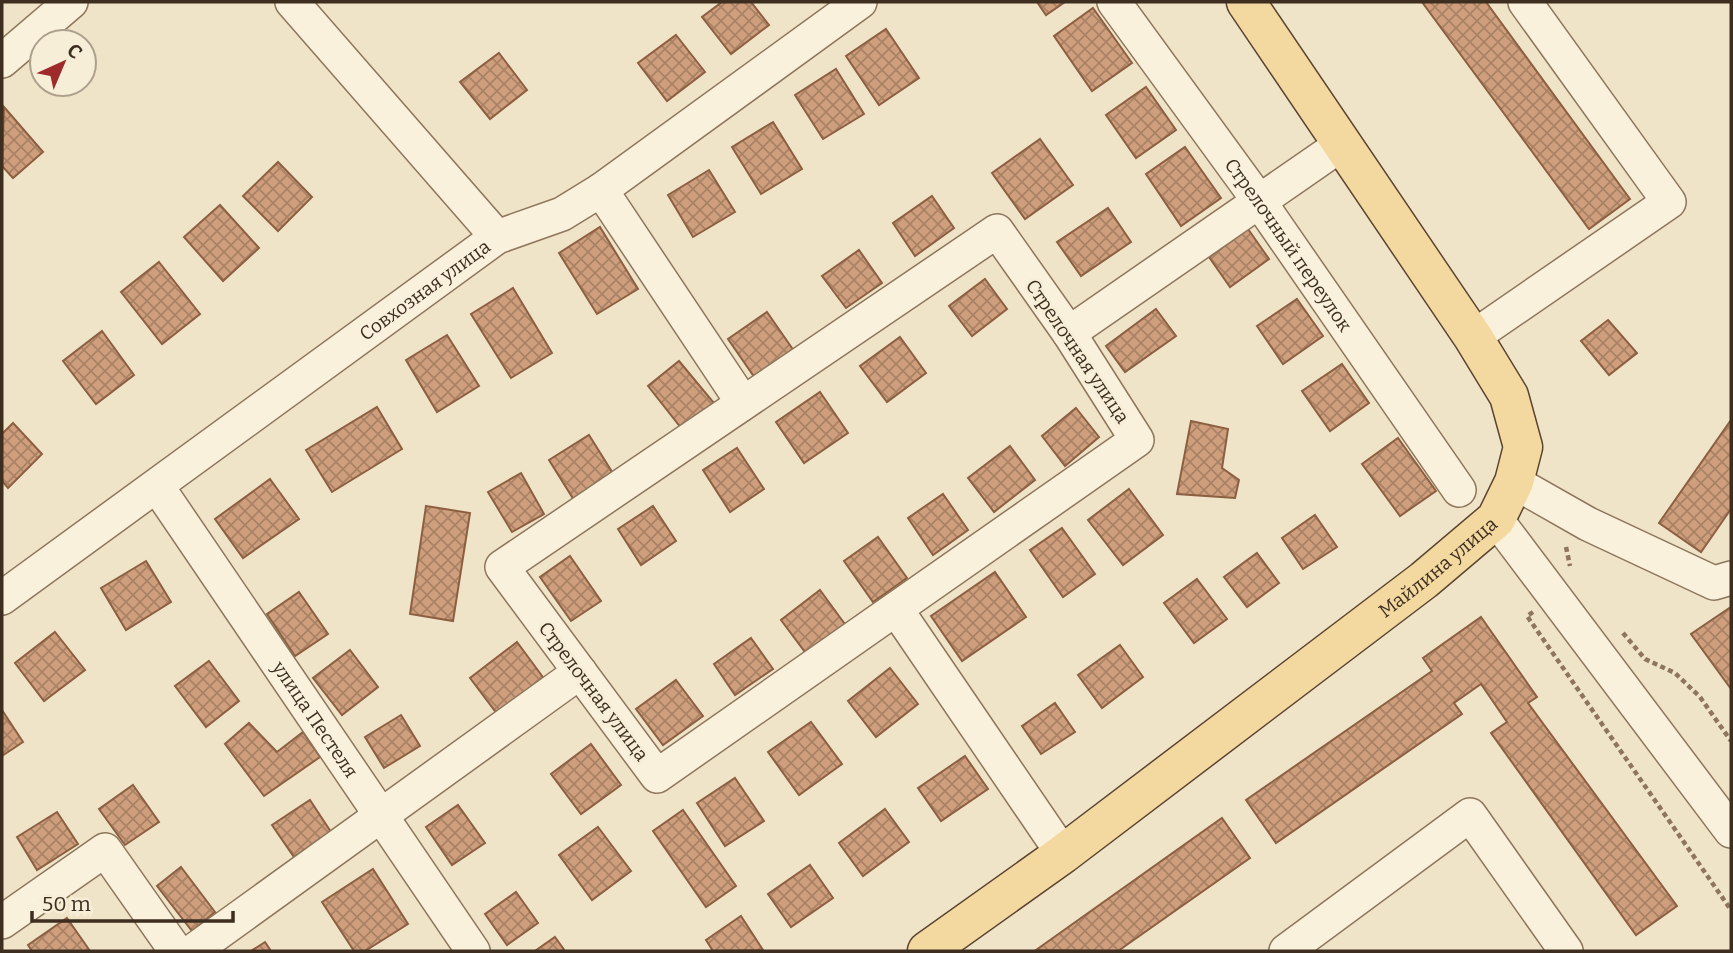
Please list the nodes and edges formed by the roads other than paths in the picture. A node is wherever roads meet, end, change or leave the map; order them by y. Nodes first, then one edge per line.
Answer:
1 (71, 2) edge
2 (292, 2) edge
3 (860, 2) edge
4 (1114, 2) edge
5 (1246, 2) edge
6 (1525, 2) edge
7 (2, 61) edge
8 (1342, 144) junction
9 (601, 190) junction
10 (1258, 201) junction
11 (498, 237) junction
12 (1069, 333) junction
13 (1473, 337) junction
14 (743, 403) junction
15 (1514, 482) junction
16 (157, 486) junction
17 (1459, 490) dead end
18 (1496, 519) junction
19 (1731, 578) edge
20 (2, 598) edge
21 (896, 609) junction
22 (580, 672) junction
23 (380, 816) junction
24 (1731, 831) edge
25 (1063, 854) junction
26 (2, 922) edge
27 (1303, 947) edge
28 (176, 951) edge
29 (193, 951) edge
30 (473, 951) edge
31 (927, 951) edge
32 (1566, 951) edge

1 - 7 street
2 - 11 street
3 - 9 street, Совхозная улица
4 - 10 street, Стрелочный переулок
5 - 8 main road, Майлина улица
6 - 13 street
8 - 10 street
8 - 13 main road, Майлина улица
9 - 11 street, Совхозная улица
9 - 14 street
10 - 12 street
10 - 17 street, Стрелочный переулок
11 - 16 street, Совхозная улица
12 - 14 street, Стрелочная улица
12 - 21 street, Стрелочная улица
13 - 15 main road, Майлина улица
14 - 22 street, Стрелочная улица
15 - 18 main road, Майлина улица
15 - 19 street
16 - 20 street, Совхозная улица
16 - 23 street, улица Пестеля
18 - 24 street
18 - 25 main road, Майлина улица
21 - 22 street, Стрелочная улица
21 - 25 street
22 - 23 street
23 - 29 street
23 - 30 street, улица Пестеля
25 - 31 main road, Майлина улица
26 - 28 street
27 - 32 street

